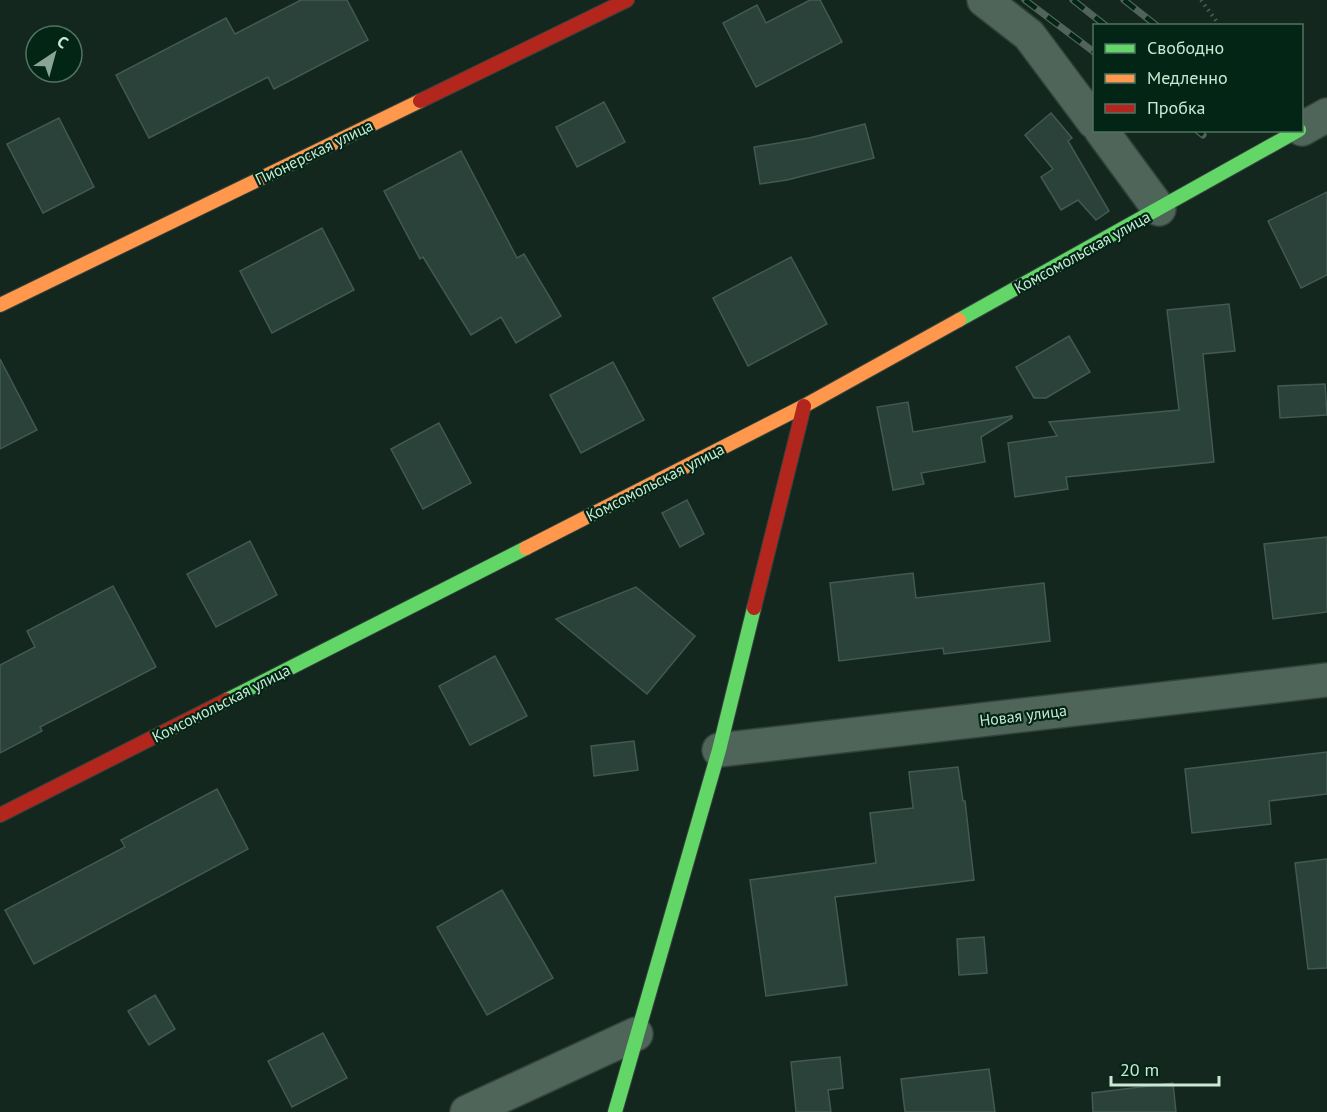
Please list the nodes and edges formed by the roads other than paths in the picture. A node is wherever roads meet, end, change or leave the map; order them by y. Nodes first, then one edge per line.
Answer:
1 (627, 0) edge
2 (984, 0) edge
3 (1327, 115) edge
4 (1093, 119) edge
5 (1303, 128) edge
6 (1102, 132) edge
7 (1296, 132) edge
8 (1160, 209) junction
9 (0, 305) edge
10 (804, 406) junction
11 (1327, 681) edge
12 (719, 750) junction
13 (0, 815) edge
14 (636, 1034) junction
15 (468, 1112) edge
16 (615, 1112) edge

1 - 9 street, Пионерская улица
2 - 4 street
3 - 5 street, Комсомольская улица
6 - 8 street
7 - 8 street, Комсомольская улица
8 - 10 street, Комсомольская улица
10 - 12 street
10 - 13 street, Комсомольская улица
11 - 12 street, Новая улица
12 - 14 street
14 - 15 street
14 - 16 street

